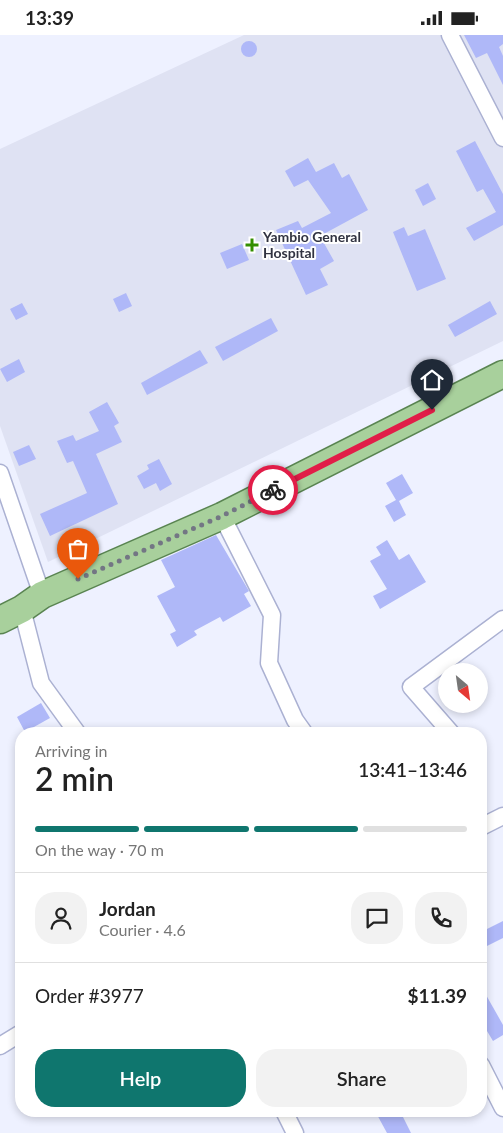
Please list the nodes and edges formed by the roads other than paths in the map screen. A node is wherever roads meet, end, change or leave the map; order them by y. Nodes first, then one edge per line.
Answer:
1 (450, 35) edge
2 (503, 138) edge
3 (503, 373) edge
4 (0, 473) edge
5 (222, 516) junction
6 (21, 608) edge
7 (503, 619) edge
8 (73, 727) edge
9 (300, 727) edge
10 (446, 727) edge
11 (503, 815) edge
12 (487, 824) edge
13 (15, 1037) edge
14 (0, 1046) edge
15 (487, 1077) edge
16 (503, 1108) edge
17 (287, 1117) edge
18 (294, 1133) edge

1 - 2 street
3 - 5 main road
4 - 6 street
5 - 6 main road
5 - 9 street
6 - 8 street
7 - 10 street
11 - 12 street
13 - 14 street
15 - 16 street
17 - 18 street

